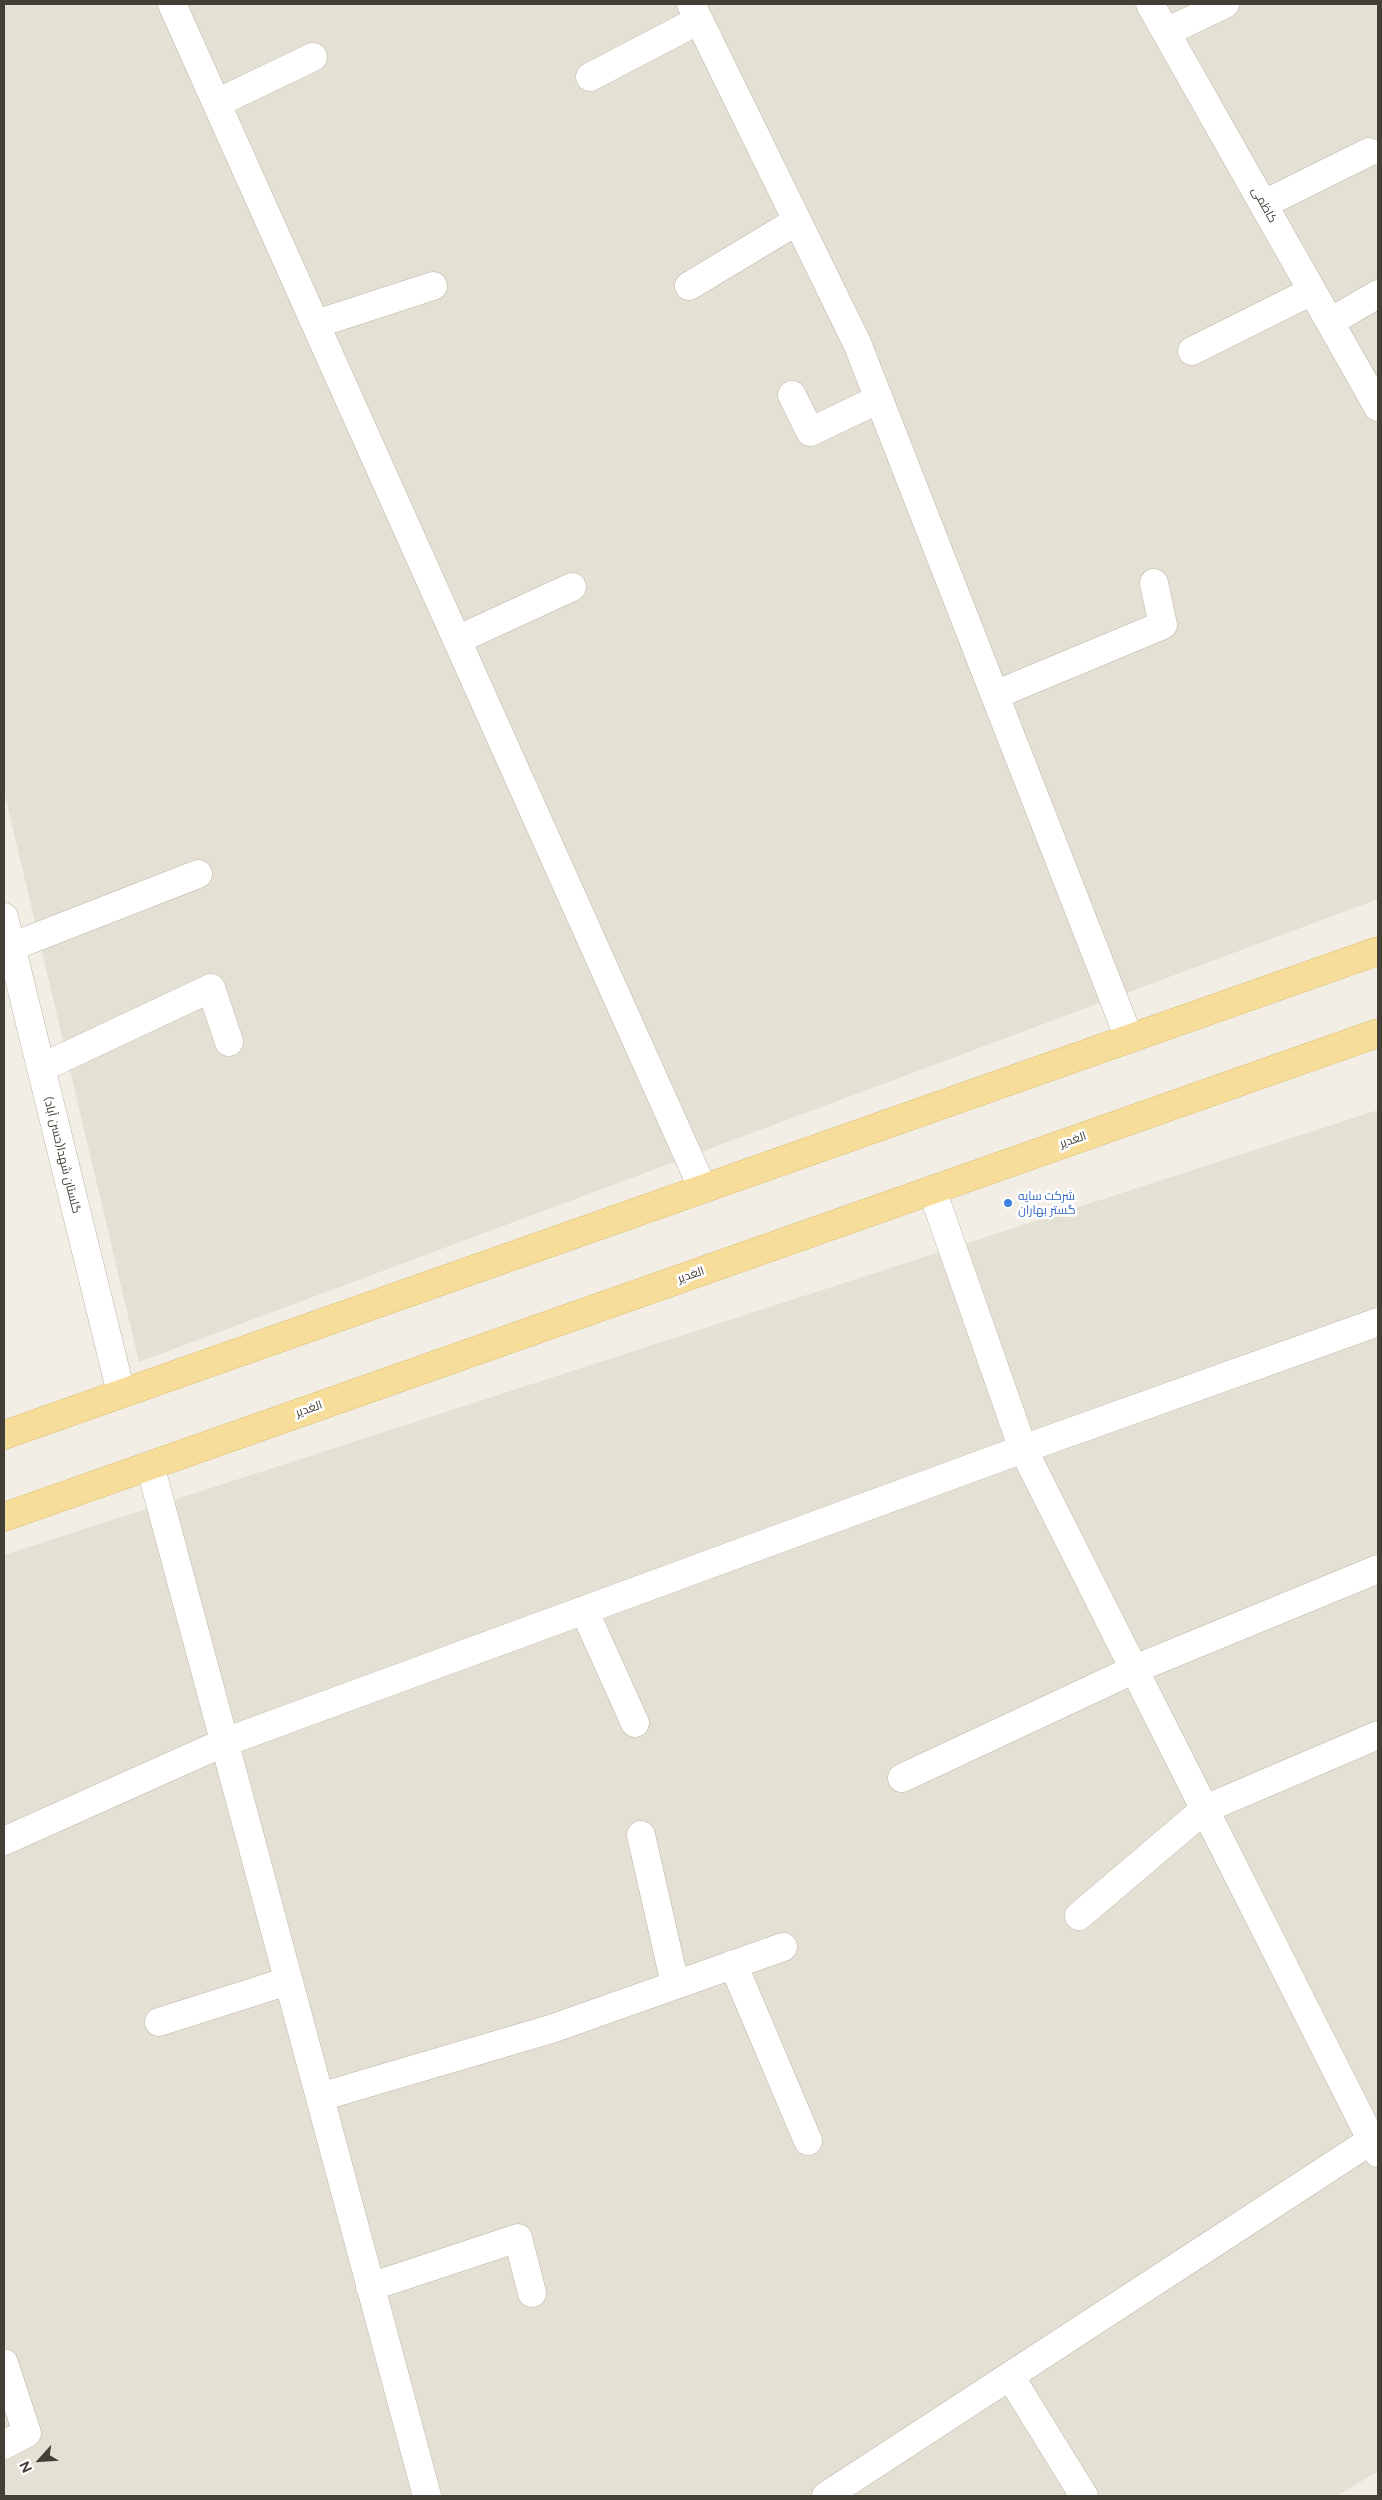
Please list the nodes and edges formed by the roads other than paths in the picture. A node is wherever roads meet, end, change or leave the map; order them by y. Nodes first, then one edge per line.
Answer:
1 (172, 4) edge
2 (1150, 4) edge
3 (1225, 4) edge
4 (695, 12) edge
5 (1166, 32) junction
6 (314, 57) dead end
7 (590, 77) dead end
8 (217, 103) junction
9 (1369, 152) dead end
10 (1264, 204) junction
11 (797, 221) junction
12 (433, 286) dead end
13 (689, 286) dead end
14 (1312, 291) junction
15 (1378, 294) edge
16 (1330, 322) junction
17 (316, 324) junction
18 (1192, 351) dead end
19 (1375, 393) edge
20 (792, 394) dead end
21 (879, 399) junction
22 (1154, 583) dead end
23 (572, 587) dead end
24 (457, 640) junction
25 (995, 695) junction
26 (198, 874) dead end
27 (4, 917) edge
28 (11, 947) junction
29 (1378, 951) edge
30 (1378, 1033) edge
31 (1129, 1038) junction
32 (229, 1042) dead end
33 (40, 1068) junction
34 (703, 1189) junction
35 (932, 1190) junction
36 (1378, 1322) edge
37 (120, 1393) junction
38 (4, 1434) edge
39 (1023, 1448) junction
40 (150, 1465) junction
41 (4, 1517) edge
42 (1378, 1569) edge
43 (584, 1610) junction
44 (1135, 1669) junction
45 (635, 1724) dead end
46 (1378, 1735) edge
47 (225, 1742) junction
48 (902, 1778) dead end
49 (1205, 1809) junction
50 (641, 1835) dead end
51 (4, 1841) edge
52 (1079, 1916) dead end
53 (783, 1947) dead end
54 (733, 1964) junction
55 (288, 1981) junction
56 (676, 1984) junction
57 (159, 2022) dead end
58 (320, 2097) junction
59 (808, 2141) dead end
60 (1376, 2143) edge
61 (370, 2287) junction
62 (532, 2293) dead end
63 (4, 2363) edge
64 (1010, 2376) junction
65 (4, 2444) edge
66 (427, 2496) edge
67 (826, 2496) edge
68 (1084, 2496) edge

1 - 8 street
2 - 5 street, کاظمی
3 - 5 street
4 - 7 street
4 - 11 street
5 - 10 street, کاظمی
6 - 8 street
8 - 17 street
9 - 10 street
10 - 14 street, کاظمی
11 - 13 street
11 - 21 street
12 - 17 street
14 - 16 street, کاظمی
14 - 18 street
15 - 16 street
16 - 19 street, کاظمی
17 - 24 street
20 - 21 street
21 - 25 street
22 - 25 street
23 - 24 street
24 - 34 street
25 - 31 street
26 - 28 street
27 - 28 street, گلستان شهدا(حسن آباد)
28 - 33 street, گلستان شهدا(حسن آباد)
29 - 31 main road
30 - 35 main road, الغدیر
31 - 34 main road
32 - 33 street
33 - 37 street, گلستان شهدا(حسن آباد)
34 - 37 main road
35 - 39 street
35 - 40 main road, الغدیر
36 - 39 street
37 - 38 main road
39 - 43 street
39 - 44 street
40 - 41 main road, الغدیر
40 - 47 street
42 - 44 street
43 - 45 street
43 - 47 street
44 - 48 street
44 - 49 street
46 - 49 street
47 - 51 street
47 - 55 street
49 - 52 street
49 - 60 street
50 - 56 street
53 - 54 street
54 - 56 street
54 - 59 street
55 - 57 street
55 - 58 street
56 - 58 street
58 - 61 street
60 - 64 street
61 - 62 street
61 - 66 street
63 - 65 street
64 - 67 street
64 - 68 street

